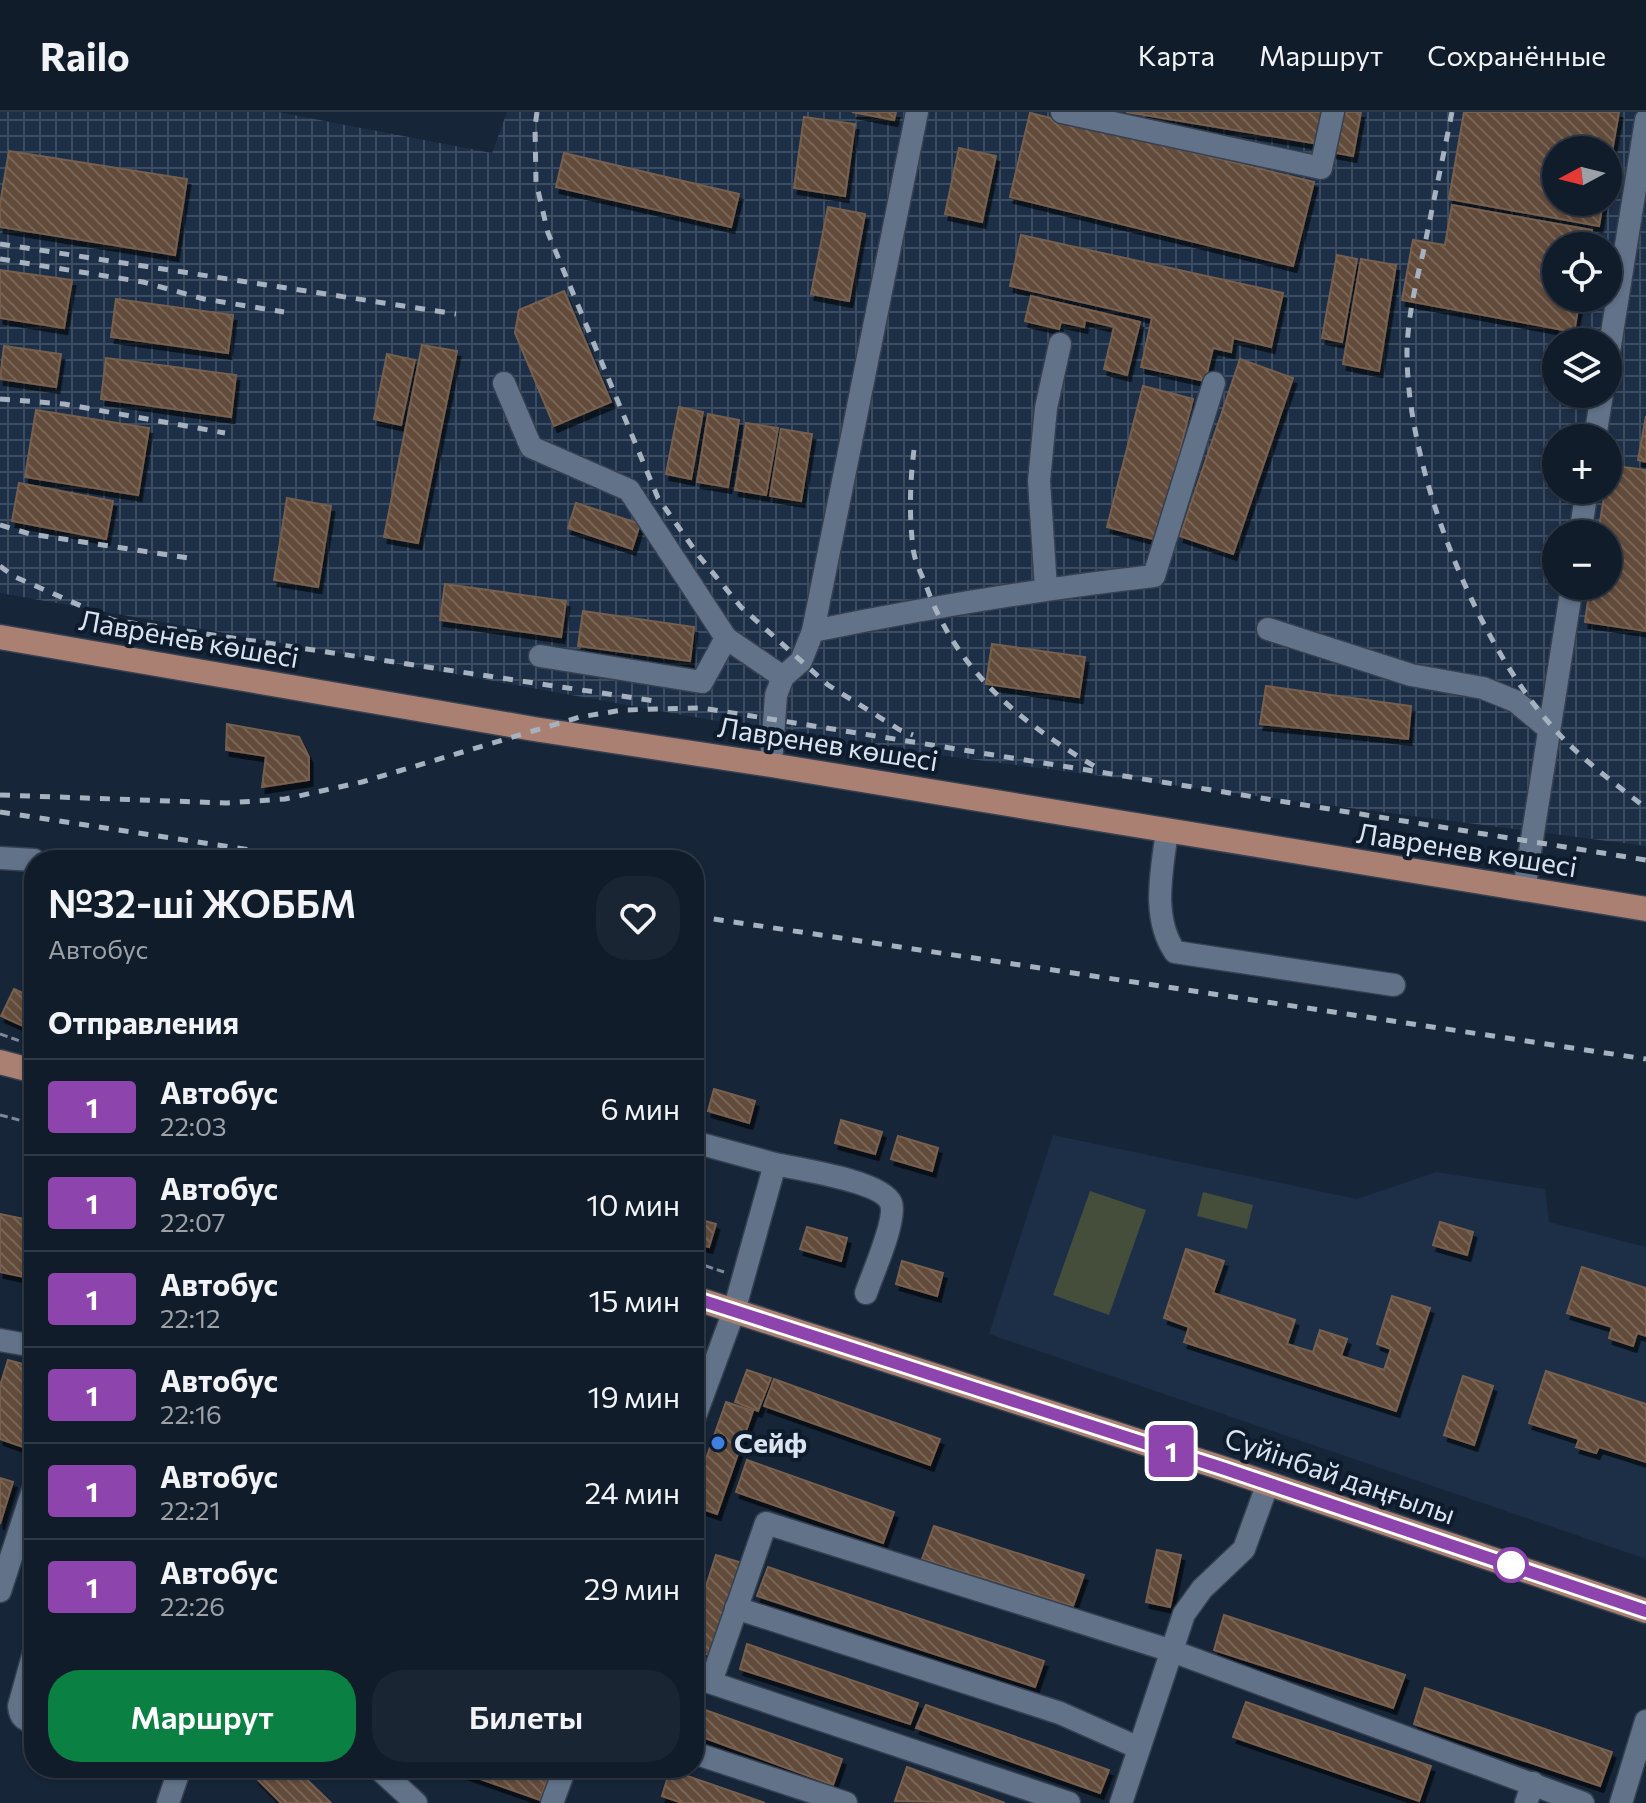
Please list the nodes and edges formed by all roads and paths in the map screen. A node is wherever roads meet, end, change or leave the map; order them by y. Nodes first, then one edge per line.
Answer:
1 (917, 112) edge
2 (1062, 112) edge
3 (1333, 112) edge
4 (1646, 120) edge
5 (1613, 328) edge
6 (1060, 344) dead end
7 (504, 383) dead end
8 (1214, 383) dead end
9 (1046, 588) junction
10 (1570, 600) edge
11 (1268, 629) dead end
12 (813, 631) junction
13 (0, 637) edge
14 (726, 638) junction
15 (540, 656) dead end
16 (783, 677) junction
17 (1549, 729) junction
18 (771, 765) junction
19 (1167, 831) junction
20 (0, 858) edge
21 (24, 859) edge
22 (1524, 890) junction
23 (1646, 909) edge
24 (1394, 985) dead end
25 (0, 1034) edge
26 (18, 1061) edge
27 (0, 1115) edge
28 (24, 1121) edge
29 (704, 1145) edge
30 (775, 1164) junction
31 (704, 1265) edge
32 (743, 1279) junction
33 (866, 1293) dead end
34 (704, 1301) edge
35 (734, 1311) junction
36 (0, 1340) edge
37 (24, 1344) edge
38 (704, 1392) edge
39 (1268, 1483) junction
40 (24, 1518) edge
41 (0, 1591) edge
42 (736, 1608) junction
43 (1646, 1611) edge
44 (1172, 1651) junction
45 (704, 1677) edge
46 (704, 1679) edge
47 (24, 1688) edge
48 (24, 1717) edge
49 (1646, 1721) edge
50 (1139, 1748) junction
51 (704, 1756) edge
52 (177, 1778) edge
53 (389, 1778) edge
54 (561, 1778) edge
55 (1530, 1793) edge
56 (1055, 1801) edge
57 (168, 1803) edge
58 (416, 1803) edge
59 (552, 1803) edge
60 (846, 1803) edge
61 (1121, 1803) edge
62 (1583, 1803) edge
63 (1621, 1803) edge

1 - 12 street
2 - 3 street
4 - 5 street
6 - 9 street
7 - 14 street
8 - 9 street
9 - 12 street
10 - 17 street
11 - 17 street
12 - 16 street
13 - 18 main road, Лавренев көшесі
14 - 15 street
14 - 16 street
16 - 18 street
17 - 22 street
18 - 19 main road, Лавренев көшесі
19 - 22 main road, Лавренев көшесі
19 - 24 street
20 - 21 street
22 - 23 main road, Лавренев көшесі
25 - 26 path
27 - 28 path
29 - 30 street
30 - 32 street
30 - 33 street
31 - 32 path
32 - 35 street
34 - 35 main road, Сүйінбай даңғылы
35 - 38 street
35 - 39 main road, Сүйінбай даңғылы
36 - 37 street
39 - 43 main road, Сүйінбай даңғылы
39 - 44 street
40 - 41 street
42 - 44 street
42 - 45 street
42 - 50 street
44 - 50 street
44 - 55 street
46 - 56 street
47 - 48 street
49 - 63 street
50 - 61 street
51 - 60 street
52 - 57 street
53 - 58 street
54 - 59 street
55 - 62 street

